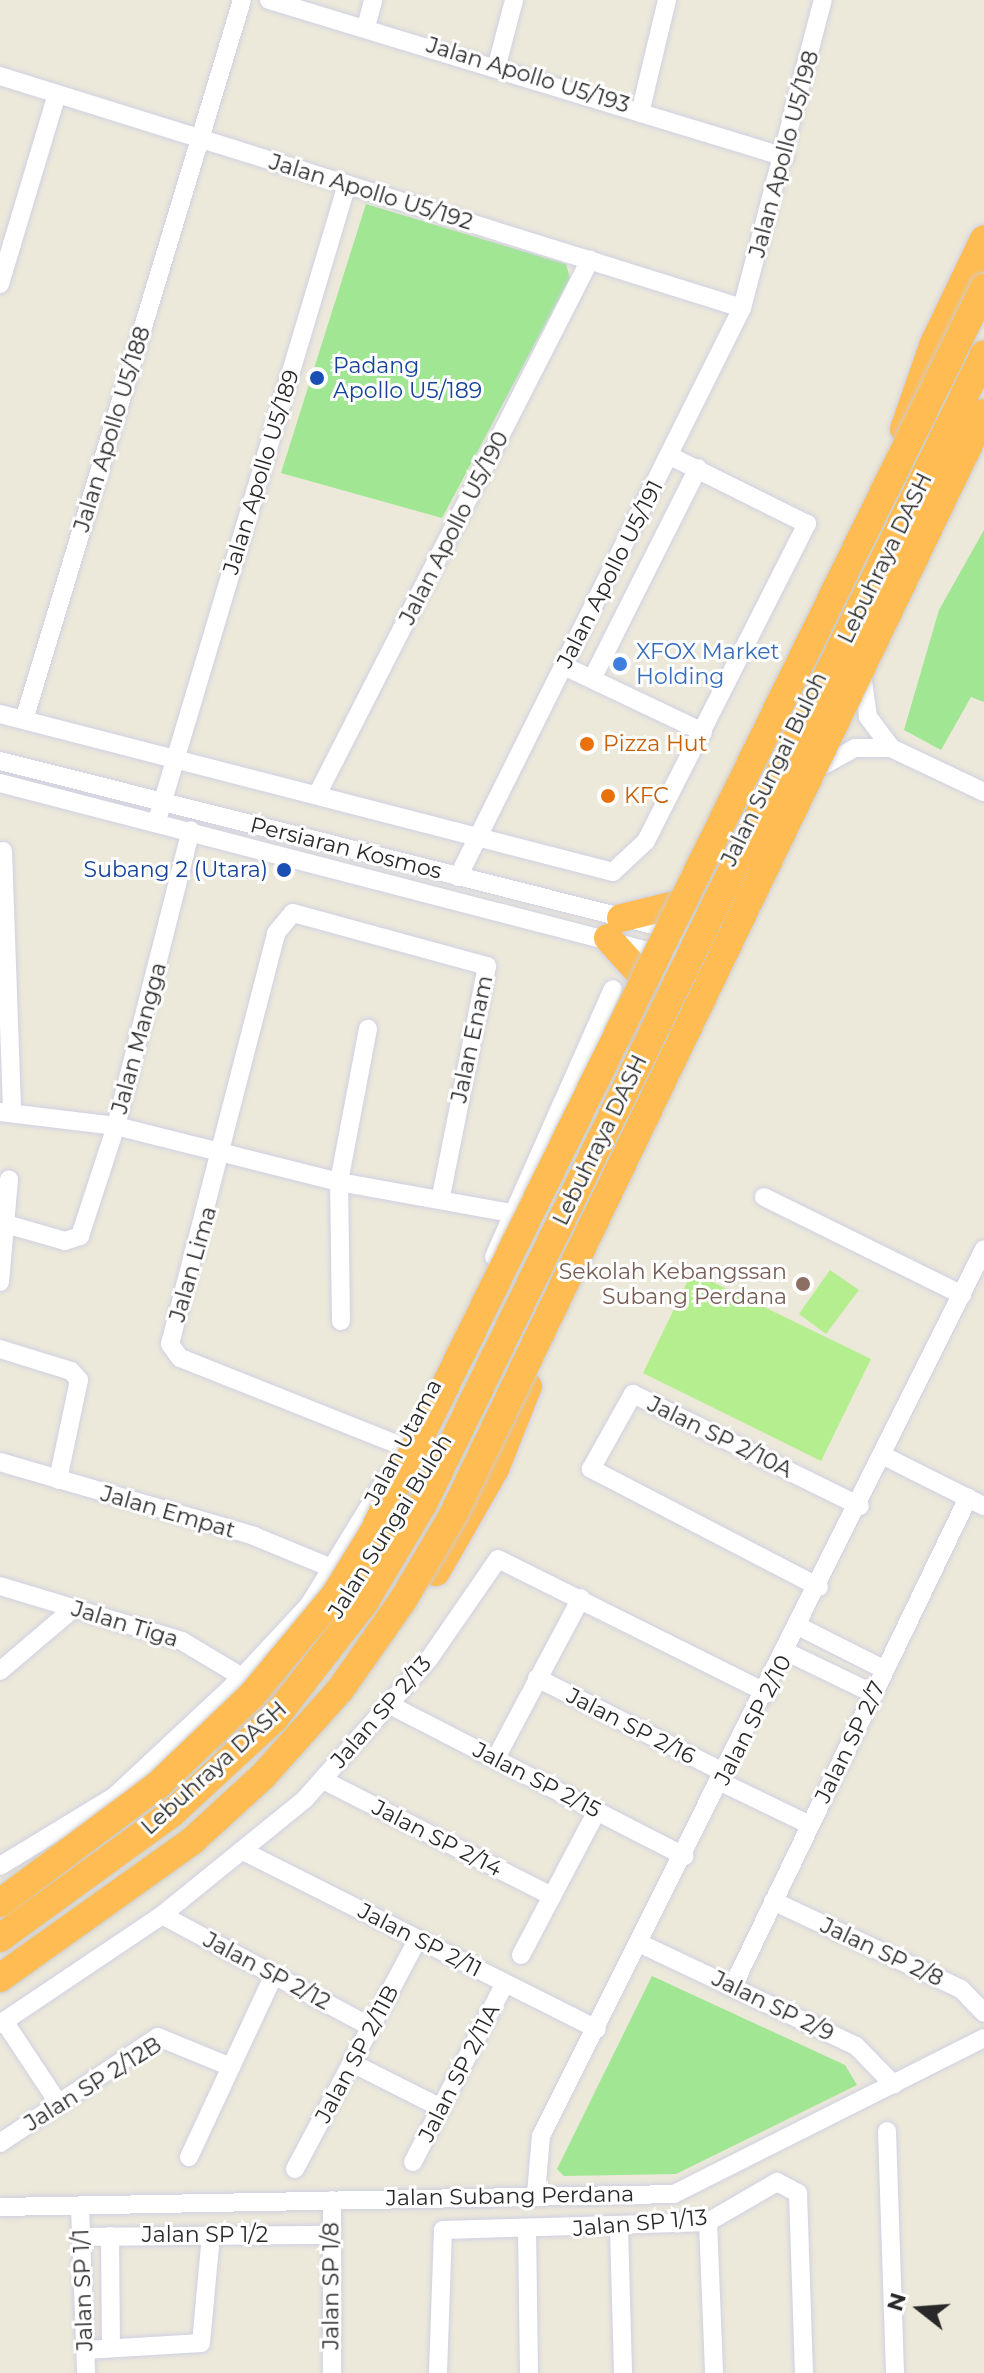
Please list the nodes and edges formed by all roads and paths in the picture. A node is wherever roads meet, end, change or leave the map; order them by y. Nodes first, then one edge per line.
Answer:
1 (242, 0) edge
2 (269, 0) edge
3 (373, 0) edge
4 (514, 0) edge
5 (667, 0) edge
6 (823, 0) edge
7 (366, 27) junction
8 (497, 65) junction
9 (0, 76) edge
10 (57, 94) junction
11 (641, 109) junction
12 (201, 138) junction
13 (785, 157) junction
14 (347, 184) junction
15 (984, 239) edge
16 (590, 260) junction
17 (0, 284) edge
18 (984, 288) edge
19 (742, 308) junction
20 (984, 342) edge
21 (984, 355) edge
22 (984, 413) edge
23 (984, 428) edge
24 (670, 456) junction
25 (698, 468) junction
26 (564, 666) junction
27 (592, 679) junction
28 (817, 679) junction
29 (863, 681) junction
30 (0, 714) edge
31 (24, 720) junction
32 (703, 732) junction
33 (838, 737) junction
34 (891, 748) junction
35 (175, 760) junction
36 (0, 761) edge
37 (826, 764) junction
38 (0, 783) edge
39 (984, 792) edge
40 (317, 795) junction
41 (163, 802) junction
42 (157, 821) junction
43 (191, 830) junction
44 (475, 838) junction
45 (3, 851) dead end
46 (727, 867) junction
47 (458, 877) junction
48 (615, 928) junction
49 (276, 933) joint
50 (686, 947) junction
51 (723, 968) junction
52 (613, 989) dead end
53 (368, 1029) dead end
54 (641, 1041) junction
55 (678, 1071) junction
56 (6, 1112) edge
57 (116, 1126) junction
58 (223, 1153) junction
59 (9, 1179) dead end
60 (339, 1182) junction
61 (441, 1196) junction
62 (764, 1197) dead end
63 (511, 1213) junction
64 (4, 1229) edge
65 (984, 1249) edge
66 (0, 1282) edge
67 (962, 1295) junction
68 (558, 1307) junction
69 (341, 1321) dead end
70 (0, 1349) edge
71 (404, 1447) junction
72 (884, 1456) junction
73 (0, 1462) edge
74 (58, 1480) junction
75 (976, 1502) edge
76 (860, 1506) junction
77 (453, 1515) junction
78 (334, 1569) junction
79 (0, 1586) edge
80 (819, 1587) junction
81 (581, 1598) junction
82 (74, 1608) junction
83 (800, 1627) junction
84 (787, 1652) junction
85 (885, 1670) junction
86 (0, 1671) edge
87 (242, 1677) junction
88 (537, 1678) junction
89 (767, 1693) junction
90 (874, 1694) junction
91 (390, 1705) junction
92 (496, 1758) junction
93 (723, 1778) junction
94 (323, 1780) junction
95 (597, 1811) junction
96 (810, 1825) junction
97 (243, 1851) junction
98 (684, 1856) junction
99 (0, 1866) edge
100 (552, 1896) junction
101 (773, 1901) junction
102 (0, 1903) edge
103 (91, 1913) junction
104 (162, 1915) junction
105 (0, 1928) edge
106 (0, 1938) edge
107 (418, 1939) junction
108 (639, 1943) junction
109 (521, 1955) dead end
110 (274, 1975) junction
111 (0, 1979) edge
112 (505, 1983) junction
113 (733, 1986) junction
114 (984, 2013) edge
115 (2, 2023) edge
116 (371, 2027) junction
117 (597, 2029) junction
118 (984, 2038) edge
119 (352, 2063) junction
120 (231, 2067) junction
121 (894, 2085) junction
122 (59, 2104) junction
123 (441, 2108) junction
124 (887, 2131) dead end
125 (0, 2143) edge
126 (189, 2157) dead end
127 (413, 2162) dead end
128 (295, 2169) dead end
129 (536, 2194) junction
130 (332, 2200) junction
131 (80, 2206) junction
132 (0, 2207) edge
133 (708, 2222) junction
134 (619, 2228) junction
135 (527, 2229) junction
136 (211, 2235) junction
137 (329, 2235) junction
138 (110, 2236) junction
139 (81, 2237) junction
140 (111, 2347) junction
141 (86, 2350) junction
142 (86, 2373) edge
143 (332, 2373) edge
144 (438, 2373) edge
145 (529, 2373) edge
146 (623, 2373) edge
147 (714, 2373) edge
148 (804, 2373) edge
149 (895, 2373) edge

1 - 12 street, Jalan Apollo U5/188
2 - 7 street, Jalan Apollo U5/193
3 - 7 street
4 - 8 street
5 - 11 street
6 - 13 street, Jalan Apollo U5/198
7 - 8 street, Jalan Apollo U5/193
8 - 11 street, Jalan Apollo U5/193
9 - 10 street, Jalan Apollo U5/192
10 - 12 street, Jalan Apollo U5/192
10 - 17 street
11 - 13 street, Jalan Apollo U5/193
12 - 14 street, Jalan Apollo U5/192
12 - 31 street, Jalan Apollo U5/188
13 - 19 street, Jalan Apollo U5/198
14 - 16 street, Jalan Apollo U5/192
14 - 35 street, Jalan Apollo U5/189
15 - 28 highway
16 - 19 street, Jalan Apollo U5/192
16 - 40 street, Jalan Apollo U5/190
18 - 102 highway, bridge
19 - 24 street, Jalan Apollo U5/191
20 - 28 highway, Jalan Sungai Buloh
21 - 106 highway, Lebuhraya DASH, bridge
22 - 77 highway, Lebuhraya DASH, bridge
23 - 29 highway, Jalan Sungai Buloh
24 - 25 street
24 - 26 street, Jalan Apollo U5/191
25 - 27 street
25 - 32 street
26 - 27 street
26 - 44 street, Jalan Apollo U5/191
27 - 32 street
28 - 46 highway, Jalan Sungai Buloh
29 - 33 highway, Jalan Sungai Buloh
29 - 34 street
30 - 31 street
31 - 35 street
32 - 44 street
33 - 37 highway, Jalan Sungai Buloh
33 - 51 highway, Jalan Sungai Buloh
34 - 37 street
34 - 39 street
35 - 40 street
35 - 41 street, Jalan Apollo U5/189
36 - 41 street, Persiaran Kosmos
37 - 55 highway, Jalan Sungai Buloh
38 - 42 street, Persiaran Kosmos
40 - 44 street
41 - 42 street, Jalan Apollo U5/189
41 - 47 street, Persiaran Kosmos
42 - 43 street, Persiaran Kosmos
43 - 48 street, Persiaran Kosmos
43 - 57 street, Jalan Mangga
44 - 47 street, Jalan Apollo U5/191
45 - 56 street
46 - 48 highway
46 - 50 highway, Jalan Sungai Buloh
47 - 48 street, Persiaran Kosmos
48 - 50 street, Persiaran Kosmos
48 - 54 highway
49 - 58 street, Jalan Lima
49 - 61 street, Jalan Enam
50 - 51 street, Persiaran Kosmos
50 - 54 highway, Jalan Sungai Buloh
51 - 55 highway, Jalan Sungai Buloh
52 - 63 street, Jalan Utama
53 - 60 street
54 - 105 highway, Jalan Sungai Buloh
55 - 68 highway, Jalan Sungai Buloh
56 - 57 street
57 - 58 street
57 - 64 street, Jalan Mangga
58 - 60 street
58 - 71 street, Jalan Lima
59 - 64 street
60 - 61 street
60 - 69 street
61 - 63 street
62 - 67 street
63 - 71 street, Jalan Utama
64 - 66 street
65 - 67 street, Jalan SP 2/10
67 - 72 street, Jalan SP 2/10
68 - 77 highway, Jalan Sungai Buloh
68 - 103 highway, bridge
70 - 74 street
71 - 78 street, Jalan Utama
72 - 75 street
72 - 76 street, Jalan SP 2/10
73 - 74 street, Jalan Empat
74 - 78 street, Jalan Empat
75 - 85 street, Jalan SP 2/7
76 - 80 street, Jalan SP 2/10
76 - 80 street, Jalan SP 2/10A
77 - 103 highway, Lebuhraya DASH, bridge
77 - 111 highway, Jalan Sungai Buloh
78 - 87 street, Jalan Utama
79 - 82 street, Jalan Tiga
80 - 83 street, Jalan SP 2/10
81 - 88 street
81 - 89 street, Jalan SP 2/13
81 - 91 street, Jalan SP 2/13
82 - 86 street
82 - 87 street, Jalan Tiga
83 - 84 street, Jalan SP 2/10
83 - 85 street
84 - 89 street, Jalan SP 2/10
84 - 90 street
85 - 90 street, Jalan SP 2/7
87 - 99 street, Jalan Utama
88 - 92 street
88 - 93 street, Jalan SP 2/16
89 - 93 street, Jalan SP 2/10
90 - 96 street, Jalan SP 2/7
91 - 92 street, Jalan SP 2/15
91 - 94 street, Jalan SP 2/13
92 - 95 street, Jalan SP 2/15
93 - 96 street, Jalan SP 2/16
93 - 98 street, Jalan SP 2/10
94 - 97 street, Jalan SP 2/13
94 - 100 street, Jalan SP 2/14
95 - 98 street, Jalan SP 2/15
95 - 100 street
96 - 101 street, Jalan SP 2/7
97 - 104 street, Jalan SP 2/13
97 - 107 street, Jalan SP 2/11
98 - 108 street, Jalan SP 2/10
100 - 109 street
101 - 113 street, Jalan SP 2/7
101 - 114 street, Jalan SP 2/8
103 - 111 highway, Lebuhraya DASH, bridge
104 - 110 street, Jalan SP 2/12
104 - 115 street, Jalan SP 2/13
107 - 112 street, Jalan SP 2/11
107 - 116 street, Jalan SP 2/11B
108 - 113 street, Jalan SP 2/9
108 - 117 street, Jalan SP 2/10
110 - 116 street, Jalan SP 2/12
110 - 120 street
112 - 117 street, Jalan SP 2/11
112 - 123 street, Jalan SP 2/11A
113 - 121 street, Jalan SP 2/9
115 - 122 street
116 - 119 street, Jalan SP 2/11B
117 - 129 street, Jalan SP 2/10
118 - 121 street, Jalan Subang Perdana
119 - 123 street
119 - 128 street, Jalan SP 2/11B
120 - 122 street, Jalan SP 2/12B
120 - 126 street
121 - 129 street, Jalan Subang Perdana
122 - 125 street, Jalan SP 2/12B
123 - 127 street, Jalan SP 2/11A
124 - 149 street
129 - 130 street, Jalan Subang Perdana
130 - 131 street, Jalan Subang Perdana
130 - 137 street, Jalan SP 1/8
131 - 132 street, Jalan Subang Perdana
131 - 139 street, Jalan SP 1/1
133 - 134 street, Jalan SP 1/13
133 - 147 street
133 - 148 street, Jalan SP 1/13
134 - 135 street, Jalan SP 1/13
134 - 146 street
135 - 144 street, Jalan SP 1/13
135 - 145 street
136 - 137 street, Jalan SP 1/2
136 - 138 street, Jalan SP 1/2
136 - 140 street
137 - 143 street, Jalan SP 1/8
138 - 139 street, Jalan SP 1/2
138 - 140 street
139 - 141 street, Jalan SP 1/1
140 - 141 street
141 - 142 street, Jalan SP 1/1

